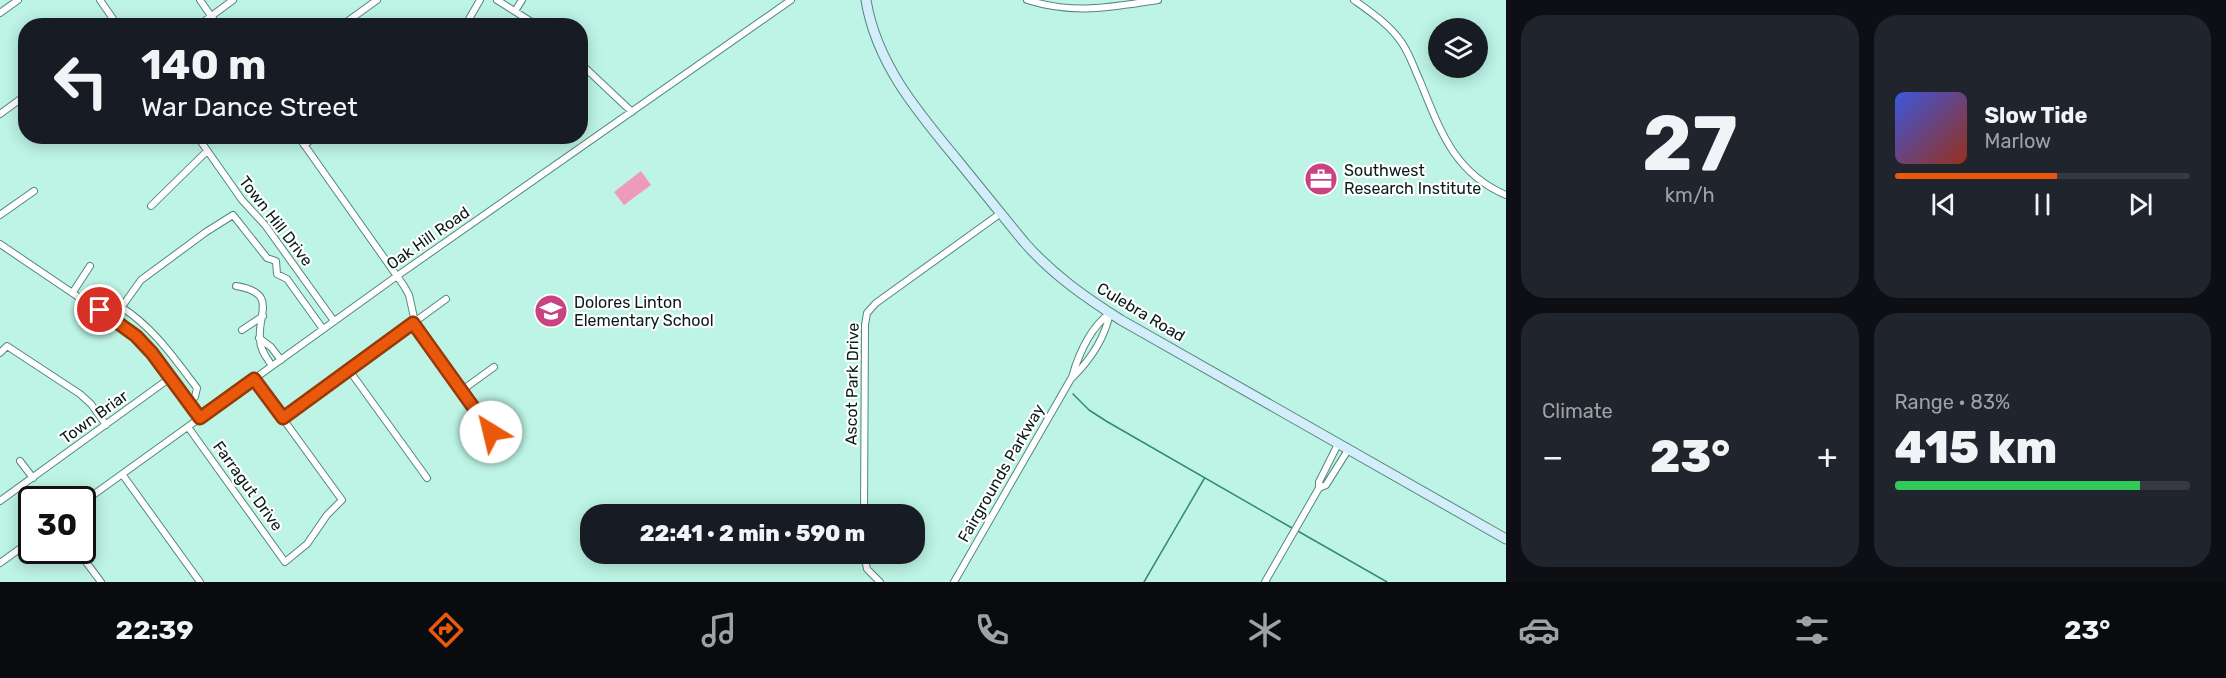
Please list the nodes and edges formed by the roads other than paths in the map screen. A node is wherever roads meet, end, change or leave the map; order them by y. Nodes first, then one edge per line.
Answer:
1 (18, 0) edge
2 (100, 0) edge
3 (200, 0) edge
4 (233, 0) edge
5 (377, 0) edge
6 (480, 0) edge
7 (497, 0) edge
8 (522, 0) edge
9 (791, 0) edge
10 (866, 0) edge
11 (1027, 0) edge
12 (1158, 0) edge
13 (1354, 0) edge
14 (515, 11) junction
15 (0, 13) edge
16 (211, 16) junction
17 (112, 18) edge
18 (208, 18) edge
19 (352, 18) edge
20 (470, 18) edge
21 (526, 18) edge
22 (588, 71) edge
23 (18, 102) edge
24 (632, 112) junction
25 (0, 114) edge
26 (588, 143) edge
27 (202, 144) edge
28 (586, 144) edge
29 (304, 145) edge
30 (207, 151) junction
31 (34, 190) dead end
32 (1506, 195) edge
33 (151, 206) dead end
34 (1001, 213) junction
35 (0, 215) edge
36 (0, 244) edge
37 (90, 266) dead end
38 (397, 276) junction
39 (236, 286) dead end
40 (73, 292) junction
41 (446, 300) dead end
42 (121, 307) junction
43 (1110, 313) junction
44 (263, 316) junction
45 (113, 319) junction
46 (334, 321) junction
47 (414, 323) junction
48 (323, 329) junction
49 (242, 330) dead end
50 (259, 338) junction
51 (0, 353) edge
52 (281, 360) junction
53 (272, 366) junction
54 (494, 367) dead end
55 (350, 370) junction
56 (1072, 377) junction
57 (170, 378) junction
58 (254, 379) junction
59 (461, 391) junction
60 (188, 402) junction
61 (200, 418) junction
62 (283, 418) junction
63 (106, 425) junction
64 (188, 426) junction
65 (491, 432) dead end
66 (1338, 444) junction
67 (1348, 450) junction
68 (20, 461) dead end
69 (122, 474) junction
70 (33, 478) junction
71 (427, 478) dead end
72 (1319, 488) junction
73 (96, 493) edge
74 (0, 501) edge
75 (864, 504) edge
76 (1506, 539) edge
77 (18, 550) edge
78 (0, 563) edge
79 (88, 564) edge
80 (866, 564) edge
81 (100, 582) edge
82 (200, 582) edge
83 (880, 582) edge
84 (954, 582) edge
85 (1265, 582) edge

1 - 15 street
2 - 17 street
3 - 16 street
4 - 16 street
5 - 19 street
6 - 20 street
7 - 14 street
8 - 14 street
9 - 24 street, Oak Hill Road
10 - 34 main road, Culebra Road
11 - 12 street
13 - 32 street
14 - 21 street
16 - 18 street
22 - 24 street
23 - 25 street
24 - 26 street, Oak Hill Road
27 - 30 street, Town Hill Drive
28 - 38 street, Oak Hill Road
29 - 38 street
30 - 33 street
30 - 46 street, Town Hill Drive
31 - 35 street
34 - 43 main road, Culebra Road
34 - 75 street, Ascot Park Drive
36 - 40 street
37 - 40 street
38 - 46 street, Oak Hill Road
38 - 47 street
39 - 44 street
40 - 45 street
41 - 47 street
42 - 45 street
42 - 48 street
42 - 60 street
43 - 56 street, Fairgrounds Parkway
43 - 56 street, Fairgrounds Parkway
43 - 66 main road, Culebra Road
44 - 49 street
44 - 50 street
45 - 57 street
46 - 48 street, Oak Hill Road
47 - 55 street
47 - 59 street
48 - 52 street, Oak Hill Road
50 - 52 street
50 - 53 street
51 - 63 street
52 - 53 street, Oak Hill Road
53 - 58 street, Oak Hill Road
54 - 59 street
55 - 62 street
55 - 71 street
56 - 84 street, Fairgrounds Parkway
57 - 60 street
57 - 63 street, Town Briar
58 - 61 street, Oak Hill Road
58 - 62 street
59 - 65 street
60 - 61 street
61 - 64 street, Oak Hill Road
62 - 64 street, Farragut Drive
63 - 70 street, Town Briar
64 - 69 street, Oak Hill Road
66 - 67 main road, Culebra Road
66 - 72 street
67 - 72 street
67 - 76 main road, Culebra Road
68 - 70 street
69 - 73 street, Oak Hill Road
69 - 82 street
70 - 74 street, Town Briar
72 - 85 street
77 - 78 street
79 - 81 street
80 - 83 street

